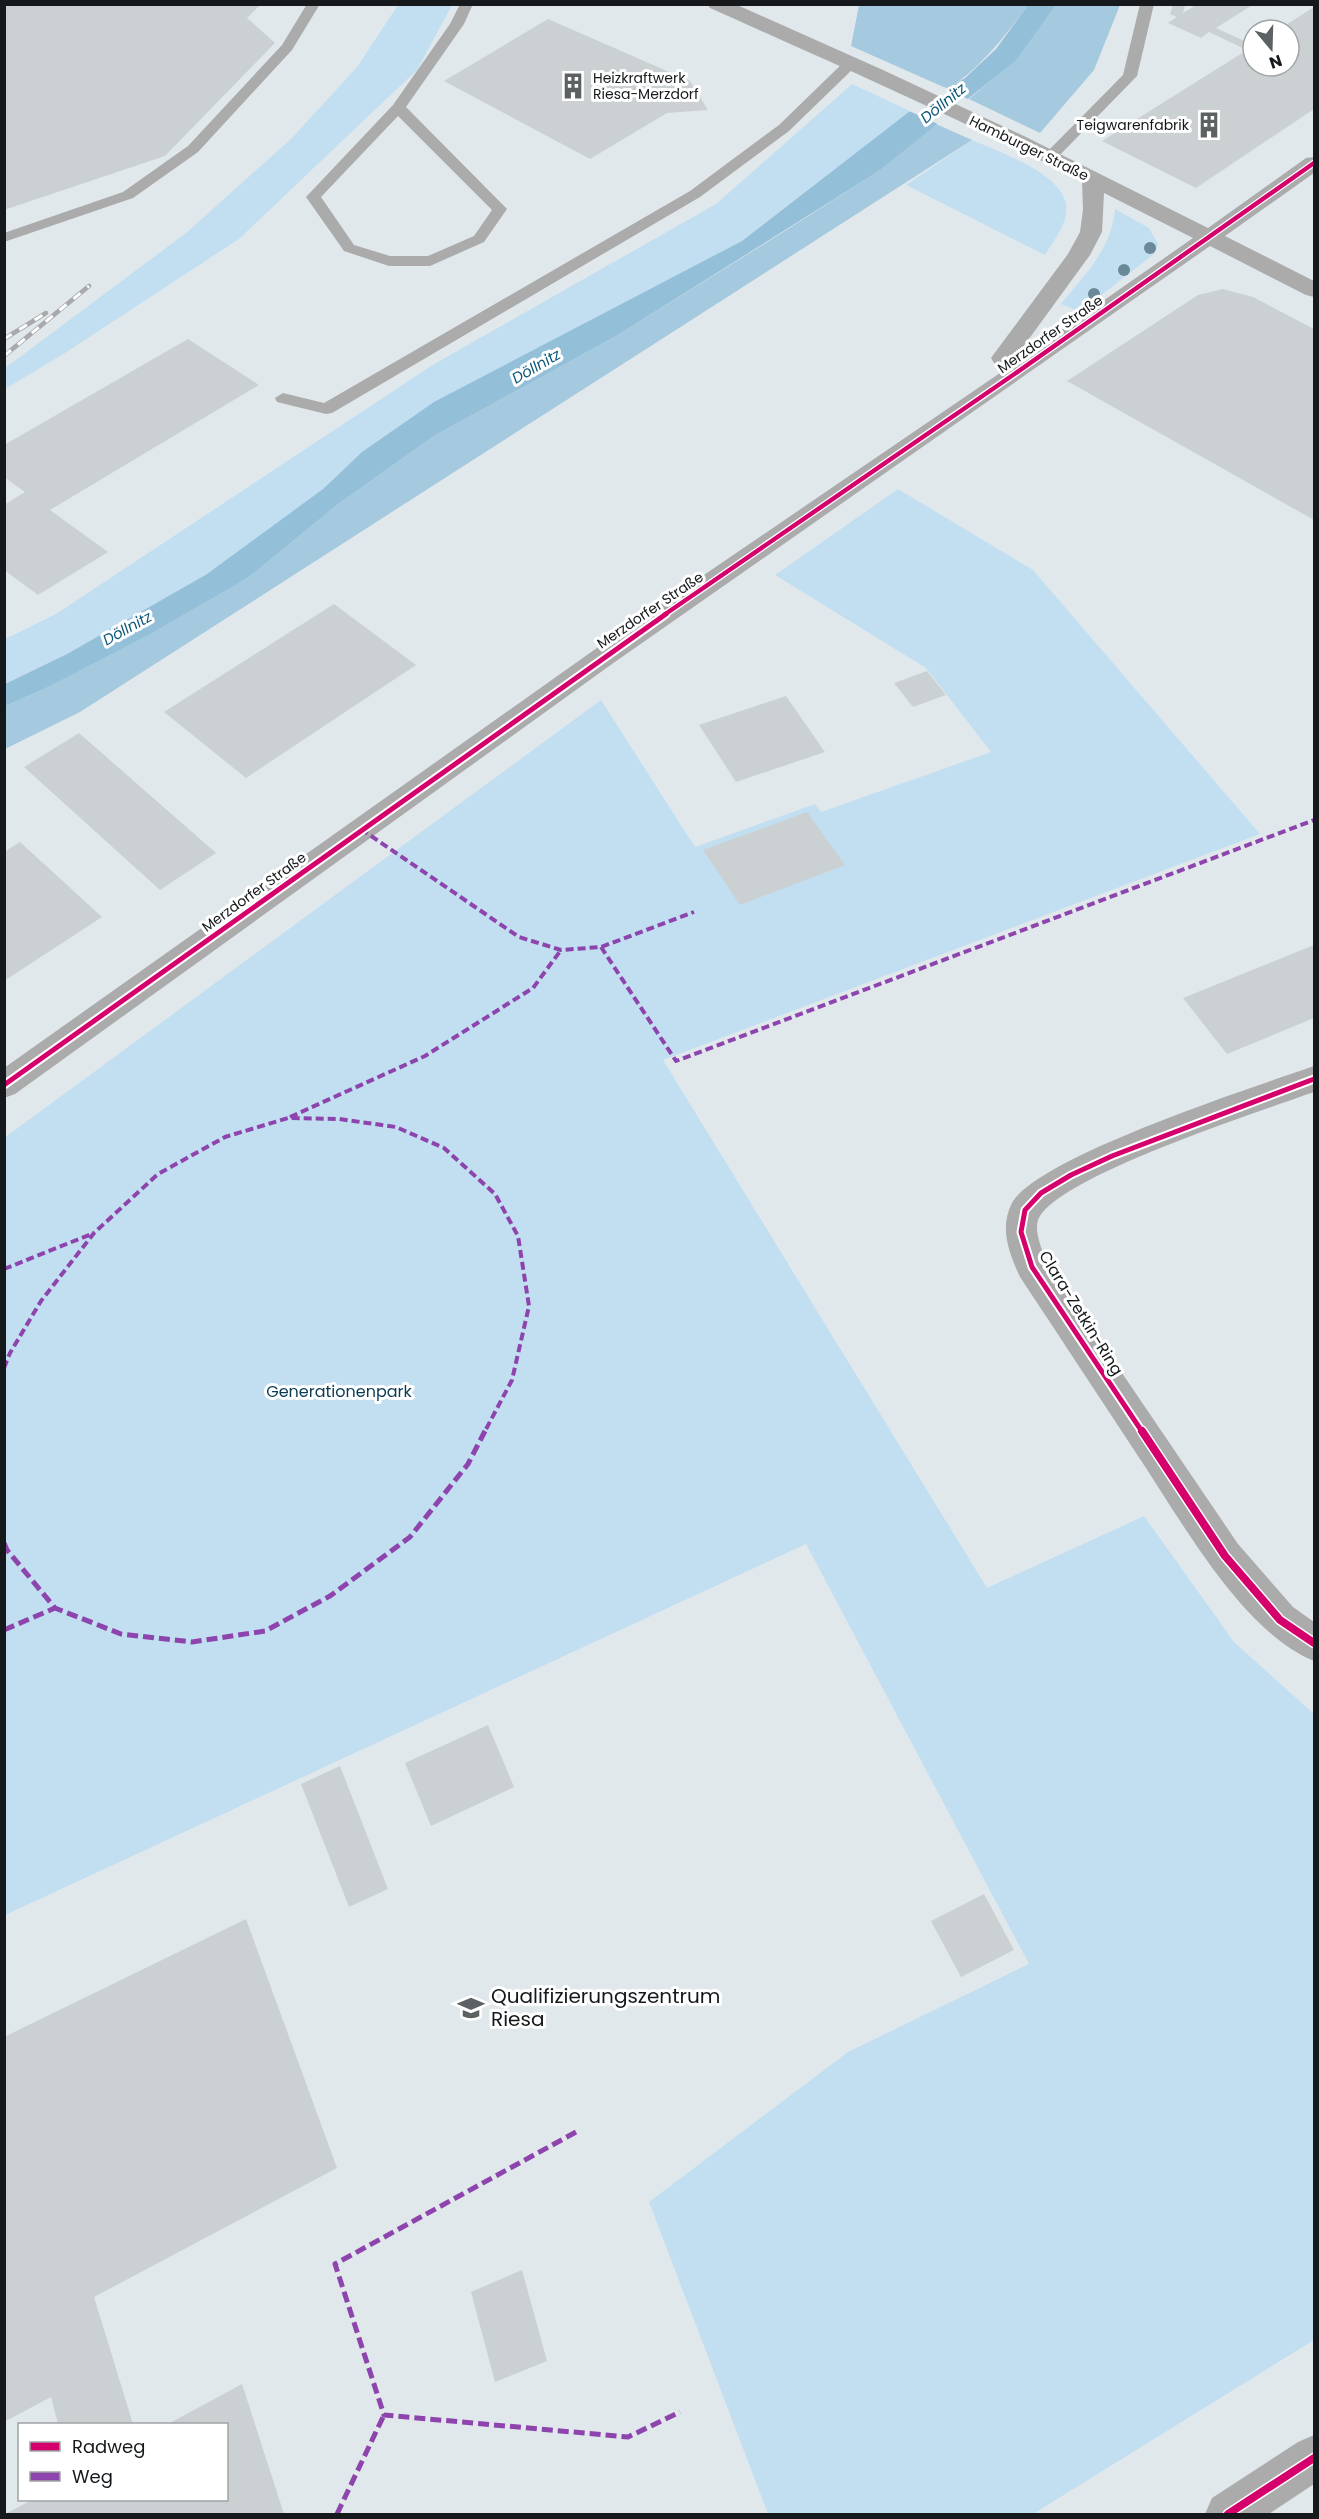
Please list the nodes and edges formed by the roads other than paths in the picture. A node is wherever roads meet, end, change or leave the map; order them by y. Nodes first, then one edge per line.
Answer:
1 (314, 4) edge
2 (467, 4) edge
3 (717, 4) edge
4 (1147, 4) edge
5 (851, 63) junction
6 (398, 108) junction
7 (1050, 158) junction
8 (1314, 163) edge
9 (1093, 180) junction
10 (1208, 237) junction
11 (4, 238) edge
12 (1314, 290) edge
13 (1013, 375) junction
14 (283, 398) dead end
15 (1314, 1079) edge
16 (4, 1085) edge
17 (1314, 1643) edge
18 (1314, 2458) edge
19 (1228, 2514) edge

1 - 11 lane
2 - 6 lane
3 - 5 street, Hamburger Straße
4 - 7 lane
5 - 7 street, Hamburger Straße
5 - 14 lane
6 - 6 lane
7 - 9 street, Hamburger Straße
8 - 10 street, Merzdorfer Straße
9 - 10 street, Hamburger Straße
9 - 13 street
10 - 12 street, Hamburger Straße
10 - 13 street, Merzdorfer Straße
13 - 16 street, Merzdorfer Straße
15 - 17 street, Clara-Zetkin-Ring
18 - 19 street

